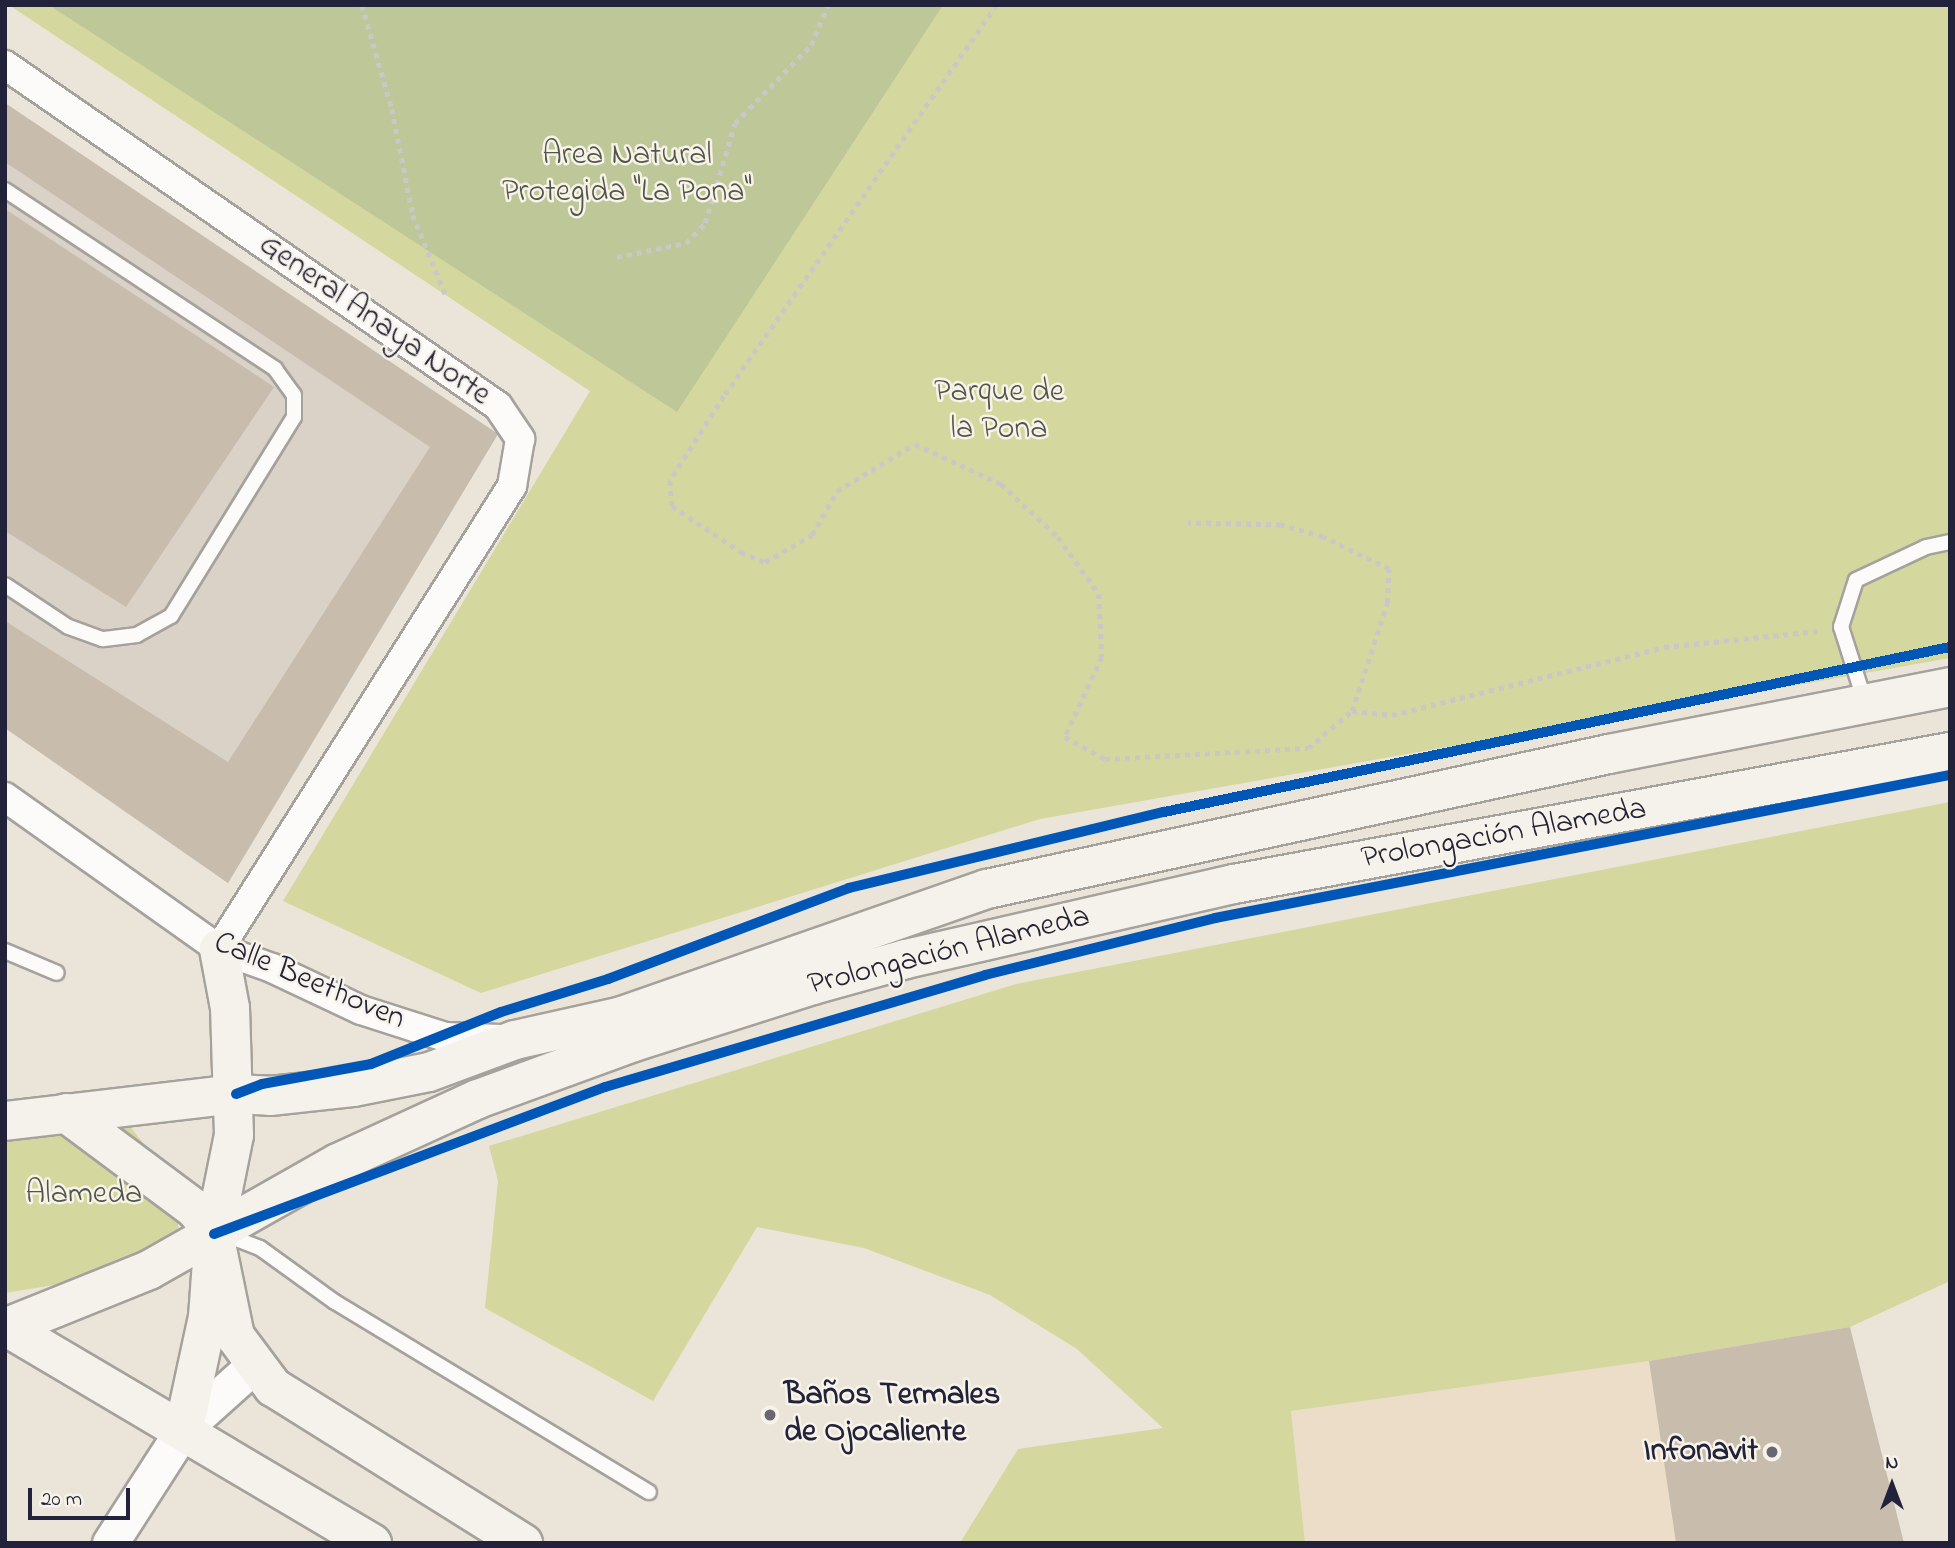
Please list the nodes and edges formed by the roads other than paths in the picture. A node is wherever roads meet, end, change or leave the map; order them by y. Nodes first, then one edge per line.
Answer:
1 (5, 65) edge
2 (5, 190) edge
3 (1950, 542) edge
4 (5, 585) edge
5 (1950, 687) edge
6 (1866, 704) junction
7 (1950, 752) edge
8 (5, 797) edge
9 (219, 949) junction
10 (5, 951) edge
11 (57, 974) dead end
12 (622, 1016) junction
13 (529, 1037) junction
14 (236, 1094) junction
15 (66, 1113) junction
16 (5, 1121) edge
17 (214, 1234) junction
18 (7, 1328) edge
19 (253, 1366) junction
20 (184, 1428) junction
21 (649, 1492) dead end
22 (110, 1543) edge
23 (372, 1543) edge
24 (523, 1543) edge

1 - 9 street, General Anaya Norte
2 - 4 lane
3 - 6 lane
5 - 6 main road, Prolongación Alameda
6 - 12 main road, Prolongación Alameda
7 - 17 main road, Prolongación Alameda
8 - 9 street, Calle Beethoven
9 - 13 street, Calle Beethoven
9 - 14 main road
10 - 11 lane
12 - 13 main road, Prolongación Alameda
12 - 17 main road
13 - 14 main road, Prolongación Alameda
14 - 15 main road, Prolongación Alameda
14 - 17 main road
15 - 16 main road, Prolongación Alameda
15 - 17 main road
17 - 18 main road, Prolongación Alameda
17 - 19 main road
17 - 20 main road
17 - 21 lane
18 - 20 main road
19 - 20 street
19 - 24 main road
20 - 22 street
20 - 23 main road

